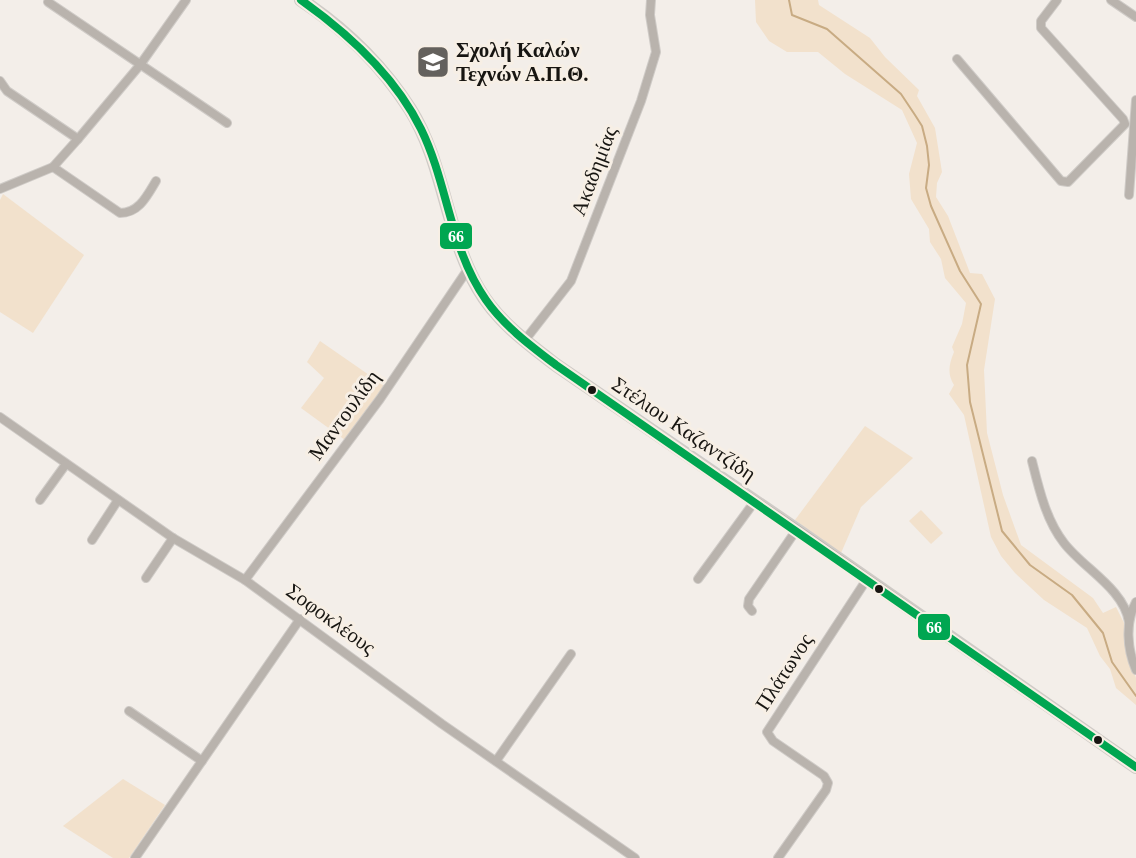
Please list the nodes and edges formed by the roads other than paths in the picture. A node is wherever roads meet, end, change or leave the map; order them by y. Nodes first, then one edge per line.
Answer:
1 (186, 0) edge
2 (301, 0) edge
3 (651, 0) edge
4 (1057, 0) edge
5 (1111, 0) edge
6 (48, 2) dead end
7 (1136, 17) edge
8 (957, 59) dead end
9 (140, 65) junction
10 (0, 81) edge
11 (1136, 100) edge
12 (227, 123) dead end
13 (78, 139) junction
14 (53, 167) junction
15 (156, 181) dead end
16 (0, 189) edge
17 (1129, 195) dead end
18 (468, 269) junction
19 (525, 340) junction
20 (0, 417) edge
21 (1032, 461) dead end
22 (66, 464) junction
23 (40, 500) dead end
24 (118, 500) junction
25 (755, 501) junction
26 (797, 530) junction
27 (173, 538) junction
28 (92, 540) dead end
29 (146, 578) dead end
30 (698, 579) dead end
31 (867, 579) junction
32 (245, 580) junction
33 (1136, 602) edge
34 (752, 611) dead end
35 (300, 619) junction
36 (1129, 622) junction
37 (571, 654) dead end
38 (1136, 670) edge
39 (129, 711) dead end
40 (496, 760) junction
41 (202, 761) junction
42 (1136, 767) edge
43 (135, 858) edge
44 (635, 858) edge
45 (777, 858) edge

1 - 9 street
2 - 18 main road, Στέλιου Καζαντζίδη
3 - 19 street, Ακαδημίας
4 - 8 street
5 - 7 street
6 - 9 street
9 - 12 street
9 - 13 street
10 - 13 street
11 - 17 street
13 - 14 street
14 - 15 street
14 - 16 street
18 - 19 main road, Στέλιου Καζαντζίδη
18 - 32 street, Μαντουλίδη
19 - 25 main road, Στέλιου Καζαντζίδη
20 - 22 street, Σοφοκλέους
21 - 36 street
22 - 23 street
22 - 24 street, Σοφοκλέους
24 - 27 street, Σοφοκλέους
24 - 28 street
25 - 26 main road, Στέλιου Καζαντζίδη
25 - 30 street
26 - 31 main road, Στέλιου Καζαντζίδη
26 - 34 street
27 - 29 street
27 - 32 street, Σοφοκλέους
31 - 42 main road, Στέλιου Καζαντζίδη
31 - 45 street, Πλάτωνος
32 - 35 street, Σοφοκλέους
33 - 36 street
35 - 40 street, Σοφοκλέους
35 - 41 street
36 - 38 street
37 - 40 street
39 - 41 street
40 - 44 street, Σοφοκλέους
41 - 43 street

